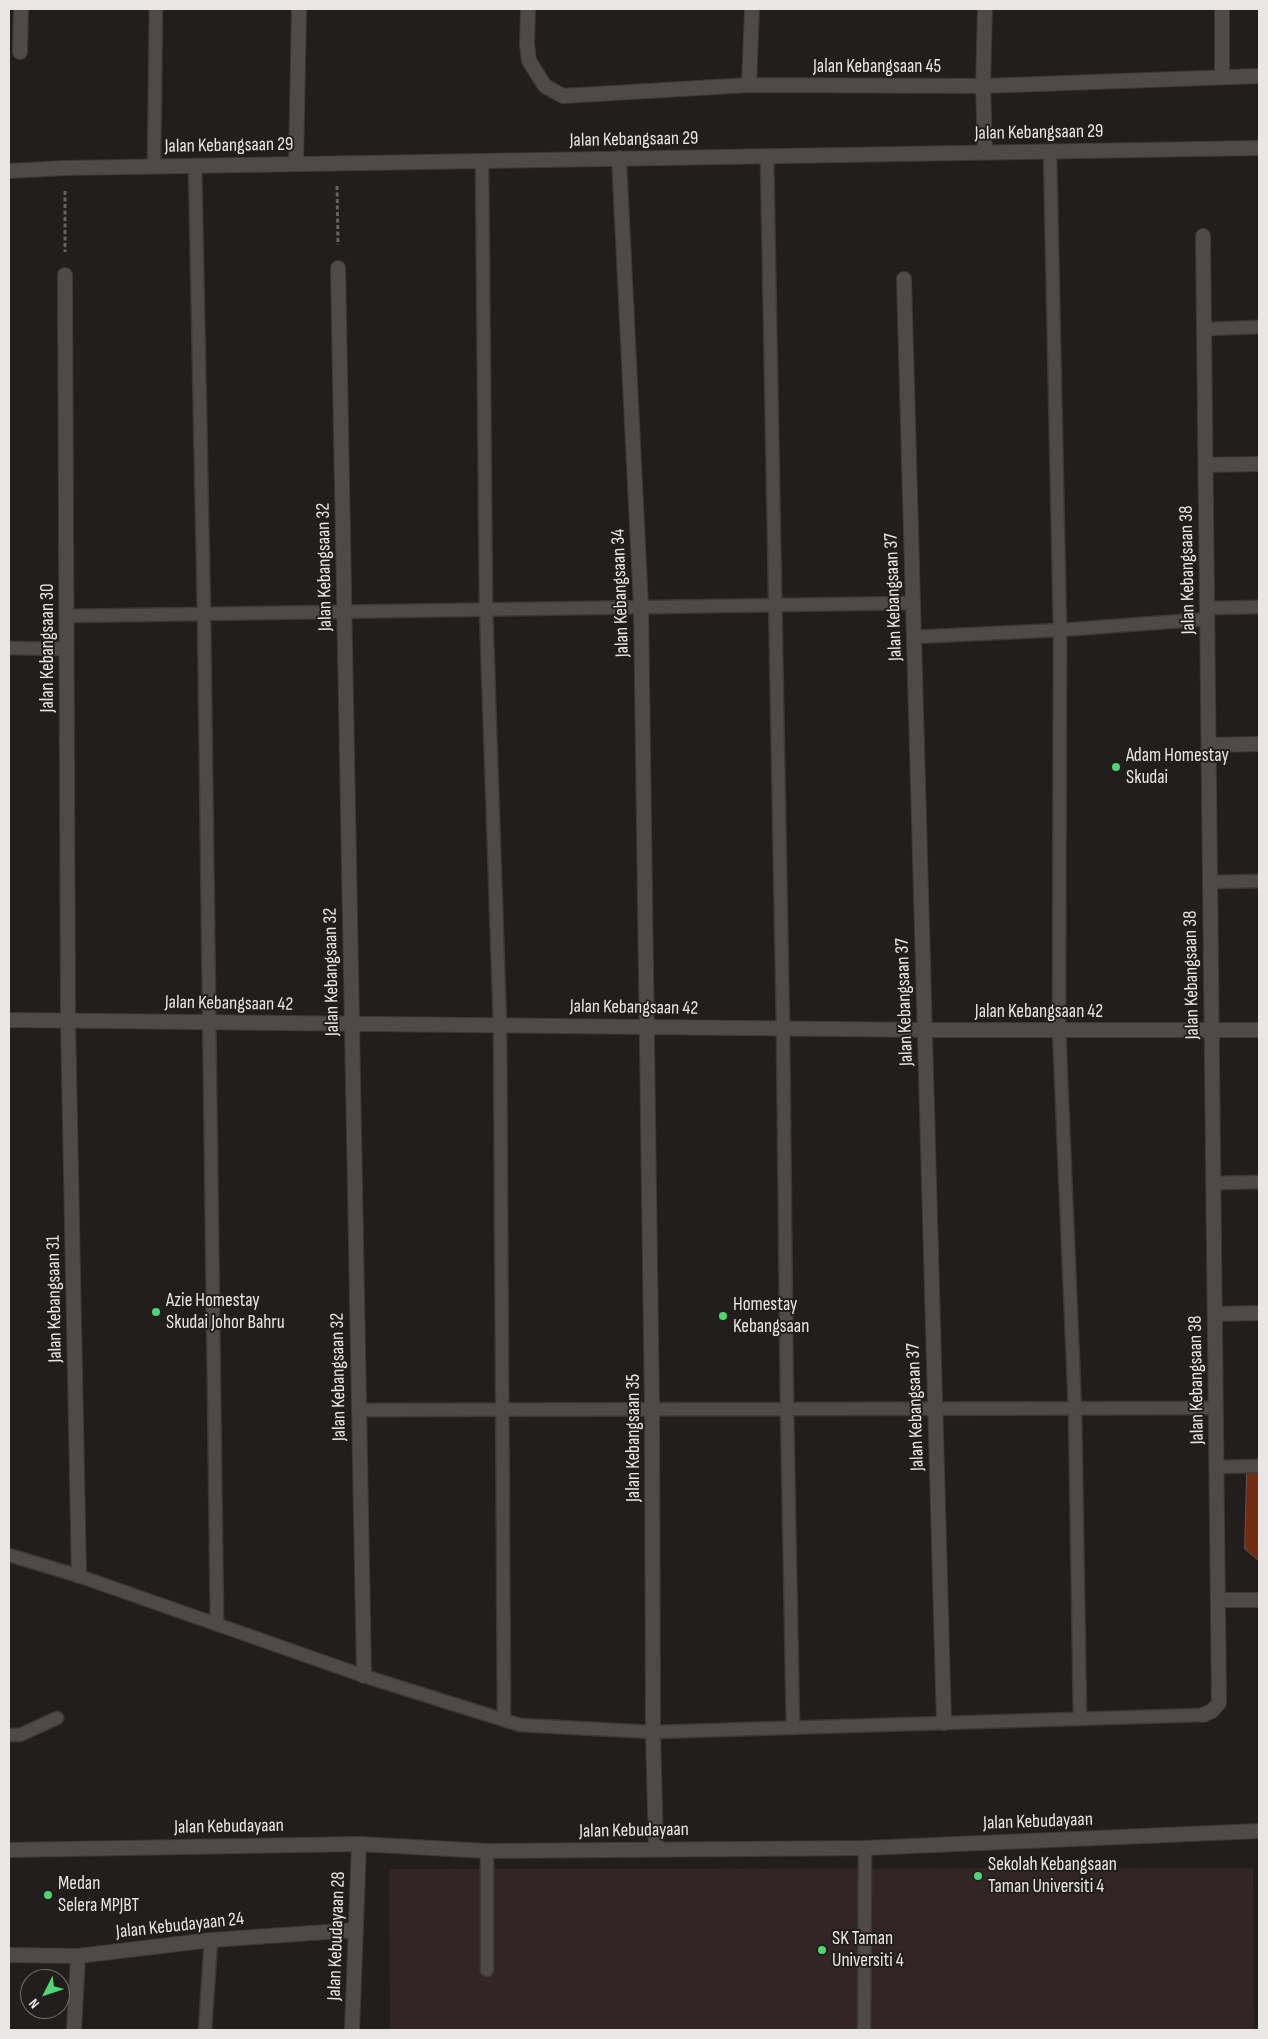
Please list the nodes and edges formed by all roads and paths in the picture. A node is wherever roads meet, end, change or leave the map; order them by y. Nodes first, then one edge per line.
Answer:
1 (21, 9) edge
2 (156, 9) edge
3 (299, 9) edge
4 (528, 9) edge
5 (752, 9) edge
6 (986, 9) edge
7 (1222, 9) edge
8 (20, 52) dead end
9 (1222, 76) junction
10 (1259, 76) edge
11 (749, 85) junction
12 (983, 86) junction
13 (1259, 148) edge
14 (985, 152) junction
15 (1050, 152) junction
16 (768, 156) junction
17 (619, 158) junction
18 (482, 161) junction
19 (336, 163) junction
20 (296, 164) junction
21 (195, 165) junction
22 (154, 166) junction
23 (65, 168) junction
24 (9, 171) edge
25 (1203, 236) dead end
26 (338, 268) joint
27 (65, 275) joint
28 (904, 279) dead end
29 (1259, 327) edge
30 (1204, 329) junction
31 (1259, 464) edge
32 (1206, 465) junction
33 (913, 603) junction
34 (775, 605) junction
35 (641, 607) junction
36 (1259, 607) edge
37 (486, 610) junction
38 (344, 612) junction
39 (1208, 613) junction
40 (204, 614) junction
41 (67, 616) junction
42 (1060, 630) junction
43 (914, 637) junction
44 (9, 648) edge
45 (67, 649) junction
46 (1259, 744) edge
47 (1208, 745) junction
48 (1259, 881) edge
49 (1210, 882) junction
50 (9, 1020) edge
51 (68, 1021) junction
52 (210, 1023) junction
53 (352, 1024) junction
54 (500, 1026) junction
55 (647, 1027) junction
56 (783, 1029) junction
57 (924, 1030) junction
58 (1059, 1030) junction
59 (1259, 1030) edge
60 (1212, 1031) junction
61 (1259, 1182) edge
62 (1213, 1183) junction
63 (1259, 1313) edge
64 (1215, 1314) junction
65 (935, 1408) junction
66 (1216, 1408) junction
67 (652, 1409) junction
68 (786, 1409) junction
69 (1075, 1409) junction
70 (359, 1410) junction
71 (501, 1410) junction
72 (1259, 1466) edge
73 (1216, 1467) junction
74 (9, 1555) edge
75 (79, 1576) junction
76 (1218, 1600) junction
77 (1259, 1600) edge
78 (217, 1623) junction
79 (364, 1676) junction
80 (1208, 1713) joint
81 (57, 1718) dead end
82 (504, 1719) junction
83 (1080, 1719) junction
84 (944, 1724) junction
85 (794, 1728) junction
86 (653, 1732) junction
87 (9, 1735) edge
88 (1259, 1831) edge
89 (359, 1844) junction
90 (865, 1848) junction
91 (656, 1849) junction
92 (9, 1850) edge
93 (487, 1851) junction
94 (356, 1930) junction
95 (211, 1940) junction
96 (9, 1955) edge
97 (78, 1956) junction
98 (487, 1970) dead end
99 (74, 2030) edge
100 (205, 2030) edge
101 (352, 2030) edge
102 (864, 2030) edge

1 - 8 street
2 - 22 lane
3 - 20 street
4 - 11 street, Jalan Kebangsaan 45
5 - 11 street
6 - 12 street
7 - 9 street
9 - 10 street, Jalan Kebangsaan 45
9 - 12 street, Jalan Kebangsaan 45
11 - 12 street, Jalan Kebangsaan 45
12 - 14 street
13 - 15 street, Jalan Kebangsaan 29
14 - 15 street, Jalan Kebangsaan 29
14 - 16 street, Jalan Kebangsaan 29
15 - 42 lane
16 - 17 street, Jalan Kebangsaan 29
16 - 34 lane
17 - 18 street, Jalan Kebangsaan 29
17 - 35 street, Jalan Kebangsaan 34
18 - 19 street, Jalan Kebangsaan 29
18 - 37 lane
19 - 20 street, Jalan Kebangsaan 29
19 - 26 path
20 - 21 street, Jalan Kebangsaan 29
21 - 22 street, Jalan Kebangsaan 29
21 - 40 lane
22 - 23 street, Jalan Kebangsaan 29
23 - 24 street, Jalan Kebangsaan 29
23 - 27 path
25 - 30 street, Jalan Kebangsaan 38
26 - 38 street, Jalan Kebangsaan 32
27 - 41 street, Jalan Kebangsaan 30
28 - 33 street, Jalan Kebangsaan 37
29 - 30 lane
30 - 32 street, Jalan Kebangsaan 38
31 - 32 street
32 - 39 street, Jalan Kebangsaan 38
33 - 34 lane
33 - 43 street, Jalan Kebangsaan 37
34 - 35 lane
34 - 56 lane
35 - 37 lane
35 - 55 street, Jalan Kebangsaan 34
36 - 39 lane
37 - 38 lane
37 - 54 lane
38 - 40 lane
38 - 53 street, Jalan Kebangsaan 32
39 - 42 lane
39 - 47 street, Jalan Kebangsaan 38
40 - 41 lane
40 - 52 lane
41 - 45 street, Jalan Kebangsaan 30
42 - 43 lane
42 - 58 lane
43 - 57 street, Jalan Kebangsaan 37
44 - 45 lane
45 - 51 street, Jalan Kebangsaan 30
46 - 47 street
47 - 49 street, Jalan Kebangsaan 38
48 - 49 lane
49 - 60 street, Jalan Kebangsaan 38
50 - 51 street, Jalan Kebangsaan 42
51 - 52 street, Jalan Kebangsaan 42
51 - 75 street, Jalan Kebangsaan 31
52 - 53 street, Jalan Kebangsaan 42
52 - 78 lane
53 - 54 street, Jalan Kebangsaan 42
53 - 70 street, Jalan Kebangsaan 32
54 - 55 street, Jalan Kebangsaan 42
54 - 71 lane
55 - 56 street, Jalan Kebangsaan 42
55 - 67 street, Jalan Kebangsaan 35
56 - 57 street, Jalan Kebangsaan 42
56 - 68 lane
57 - 58 street, Jalan Kebangsaan 42
57 - 65 street, Jalan Kebangsaan 37
58 - 60 street, Jalan Kebangsaan 42
58 - 69 lane
59 - 60 street, Jalan Kebangsaan 42
60 - 62 street, Jalan Kebangsaan 38
61 - 62 lane
62 - 64 street, Jalan Kebangsaan 38
63 - 64 street
64 - 66 street, Jalan Kebangsaan 38
65 - 68 lane
65 - 69 lane
65 - 84 street, Jalan Kebangsaan 37
66 - 69 lane
66 - 73 street, Jalan Kebangsaan 38
67 - 68 lane
67 - 71 lane
67 - 86 street, Jalan Kebangsaan 35
68 - 85 lane
69 - 83 lane
70 - 71 lane
70 - 79 street, Jalan Kebangsaan 32
71 - 82 lane
72 - 73 lane
73 - 76 street, Jalan Kebangsaan 38
74 - 75 lane
75 - 78 lane
76 - 77 street
76 - 80 street, Jalan Kebangsaan 38
78 - 79 lane
79 - 82 lane
80 - 83 lane
81 - 87 lane
82 - 86 lane
83 - 84 lane
84 - 85 lane
85 - 86 lane
86 - 91 street, Jalan Kebangsaan 35
88 - 90 street, Jalan Kebudayaan
89 - 92 street, Jalan Kebudayaan
89 - 93 street, Jalan Kebudayaan
89 - 94 street, Jalan Kebudayaan 28
90 - 91 street, Jalan Kebudayaan
90 - 102 lane
91 - 93 street, Jalan Kebudayaan
93 - 98 lane
94 - 95 street, Jalan Kebudayaan 24
94 - 101 street, Jalan Kebudayaan 28
95 - 97 street, Jalan Kebudayaan 24
95 - 100 lane
96 - 97 street, Jalan Kebudayaan 24
97 - 99 street

